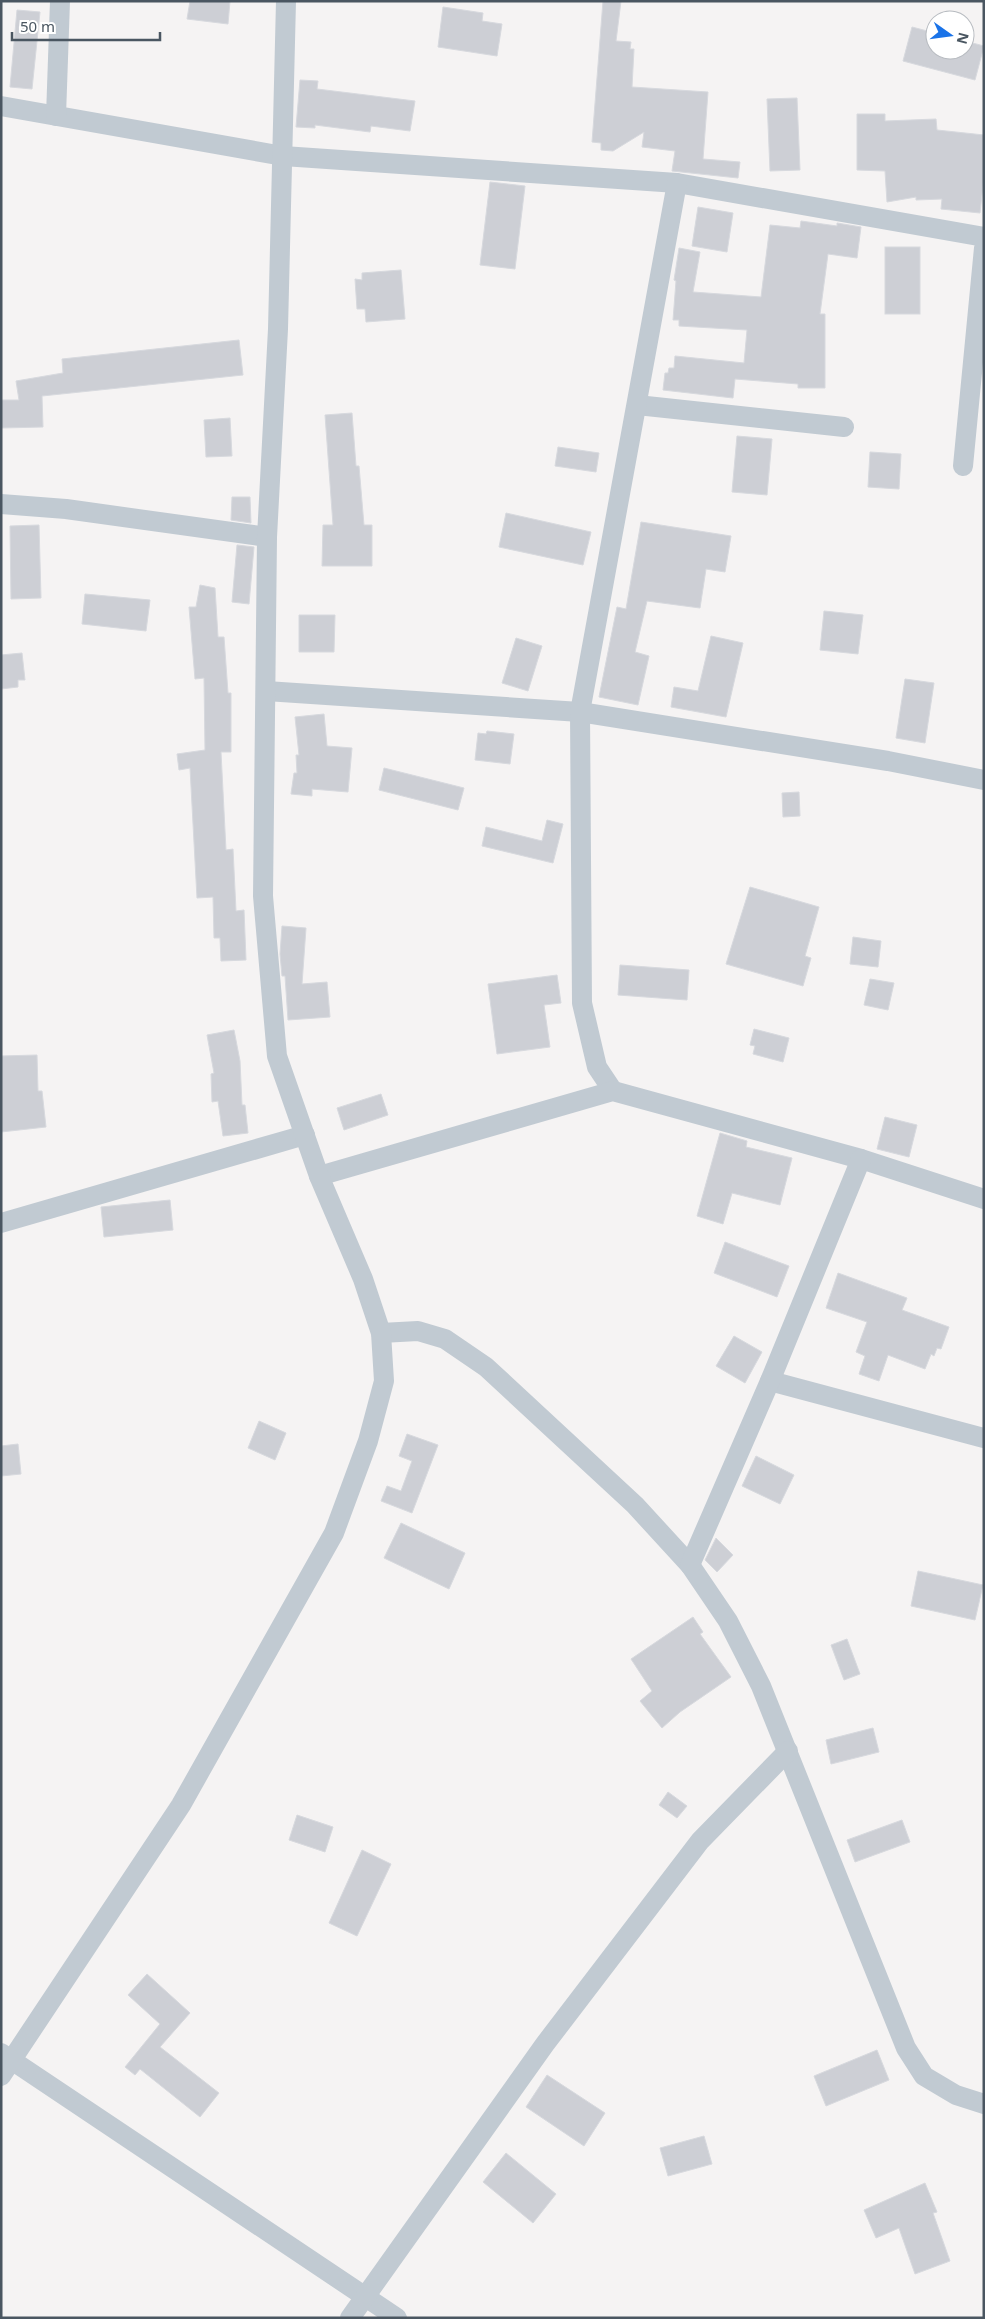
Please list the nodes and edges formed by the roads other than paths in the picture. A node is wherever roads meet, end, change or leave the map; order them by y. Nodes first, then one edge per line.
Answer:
1 (60, 1) edge
2 (286, 1) edge
3 (1, 106) edge
4 (56, 116) junction
5 (283, 156) junction
6 (677, 183) junction
7 (984, 237) edge
8 (984, 248) edge
9 (637, 406) junction
10 (844, 427) dead end
11 (963, 466) dead end
12 (1, 504) edge
13 (268, 537) junction
14 (266, 692) junction
15 (580, 712) junction
16 (984, 780) edge
17 (614, 1091) junction
18 (304, 1135) junction
19 (861, 1159) junction
20 (319, 1176) junction
21 (984, 1199) edge
22 (1, 1223) edge
23 (381, 1333) junction
24 (770, 1382) junction
25 (984, 1438) edge
26 (690, 1565) junction
27 (788, 1751) junction
28 (6, 2056) edge
29 (1, 2076) edge
30 (984, 2104) edge
31 (364, 2297) junction
32 (350, 2318) edge
33 (397, 2318) edge

1 - 4 street
2 - 5 street
3 - 4 street
4 - 5 street
5 - 6 street
5 - 13 street
6 - 7 street
6 - 9 street
8 - 11 street
9 - 10 street
9 - 15 street
12 - 13 street
13 - 14 street
14 - 15 street
14 - 18 street
15 - 16 street
15 - 17 street
17 - 19 street
17 - 20 street
18 - 20 street
18 - 22 street
19 - 21 street
19 - 24 street
20 - 23 street
23 - 26 street
23 - 28 street
24 - 25 street
24 - 26 street
26 - 27 street
27 - 30 street
27 - 31 street
28 - 29 street
28 - 31 street
31 - 32 street
31 - 33 street

